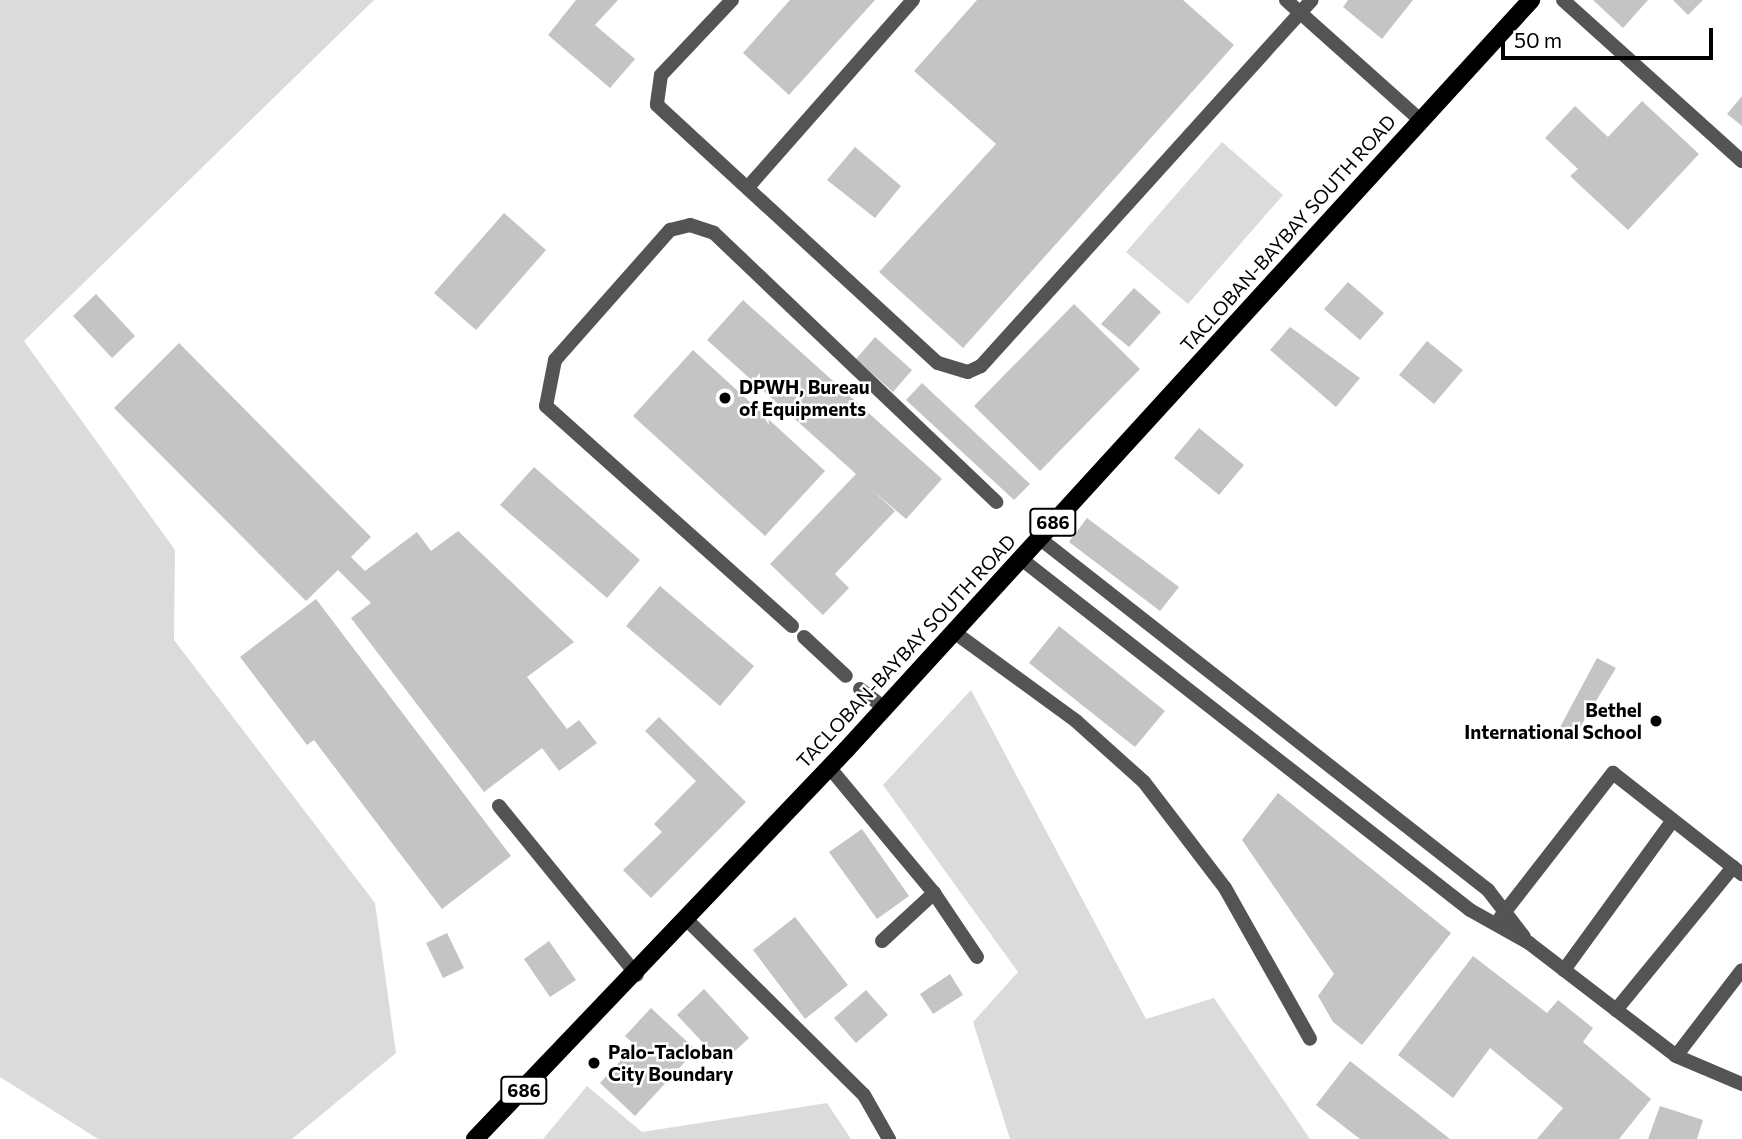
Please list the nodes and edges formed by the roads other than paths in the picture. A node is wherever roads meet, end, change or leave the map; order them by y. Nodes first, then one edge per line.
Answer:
1 (732, 0) edge
2 (912, 0) edge
3 (1286, 0) edge
4 (1312, 0) edge
5 (1531, 0) edge
6 (1563, 0) edge
7 (1300, 13) junction
8 (1420, 120) junction
9 (1742, 161) edge
10 (748, 186) junction
11 (996, 502) dead end
12 (1039, 538) junction
13 (1020, 558) junction
14 (792, 626) dead end
15 (954, 632) junction
16 (804, 637) dead end
17 (846, 676) dead end
18 (860, 689) dead end
19 (884, 708) junction
20 (829, 767) junction
21 (499, 806) dead end
22 (1674, 820) junction
23 (1737, 871) edge
24 (934, 893) junction
25 (1505, 912) junction
26 (686, 919) junction
27 (1496, 924) junction
28 (881, 941) dead end
29 (1529, 943) junction
30 (977, 957) dead end
31 (1564, 970) junction
32 (1742, 970) edge
33 (637, 975) junction
34 (1616, 1010) junction
35 (1310, 1039) dead end
36 (1676, 1056) junction
37 (1742, 1084) edge
38 (476, 1139) edge
39 (889, 1139) edge

1 - 10 street
2 - 10 street
3 - 7 street
4 - 7 street
5 - 8 main road, TACLOBAN-BAYBAY SOUTH ROAD / 686
6 - 9 street
7 - 8 street
7 - 10 street
8 - 12 main road, TACLOBAN-BAYBAY SOUTH ROAD / 686
11 - 14 street
12 - 13 main road, TACLOBAN-BAYBAY SOUTH ROAD / 686
12 - 25 street
13 - 15 main road, TACLOBAN-BAYBAY SOUTH ROAD / 686
13 - 27 street
15 - 19 main road, TACLOBAN-BAYBAY SOUTH ROAD / 686
15 - 35 street
16 - 17 street
18 - 19 street
19 - 20 main road, TACLOBAN-BAYBAY SOUTH ROAD / 686
20 - 24 street
20 - 26 main road, TACLOBAN-BAYBAY SOUTH ROAD / 686
21 - 33 street
22 - 23 street
22 - 25 street
22 - 31 street
23 - 34 street
24 - 28 street
24 - 30 street
25 - 27 street
25 - 29 street
26 - 33 main road, TACLOBAN-BAYBAY SOUTH ROAD / 686
26 - 39 street
27 - 29 street
29 - 31 street
31 - 34 street
32 - 36 street
33 - 38 main road, TACLOBAN-BAYBAY SOUTH ROAD / 686
34 - 36 street
36 - 37 street

